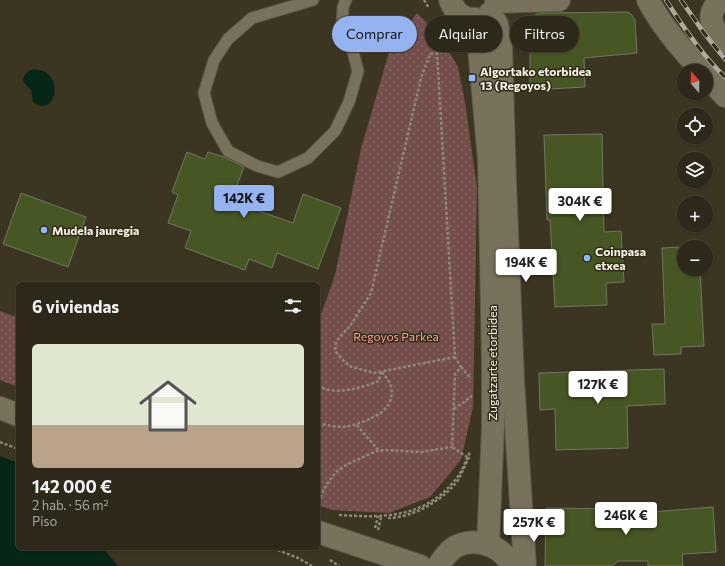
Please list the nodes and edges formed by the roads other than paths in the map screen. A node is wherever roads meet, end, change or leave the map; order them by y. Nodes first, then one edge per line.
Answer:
1 (312, 0) edge
2 (346, 0) edge
3 (450, 0) edge
4 (559, 0) edge
5 (648, 0) edge
6 (721, 0) edge
7 (494, 5) edge
8 (460, 16) edge
9 (485, 16) edge
10 (725, 42) edge
11 (479, 52) edge
12 (695, 64) edge
13 (713, 83) edge
14 (725, 96) edge
15 (0, 408) edge
16 (16, 414) edge
17 (522, 516) junction
18 (320, 533) edge
19 (488, 545) junction
20 (420, 566) edge
21 (438, 566) edge
22 (511, 566) edge
23 (516, 566) edge
24 (526, 566) edge

1 - 2 lane
3 - 8 street, Zugatzarte etorbidea
4 - 7 street
5 - 12 street
6 - 10 street
7 - 9 street
7 - 17 street, Zugatzarte etorbidea
11 - 19 street, Zugatzarte etorbidea
13 - 14 street
15 - 16 street
17 - 23 street, Zugatzarte etorbidea
17 - 24 street, Zugatzarte etorbidea
18 - 20 street
19 - 21 street
19 - 22 street

